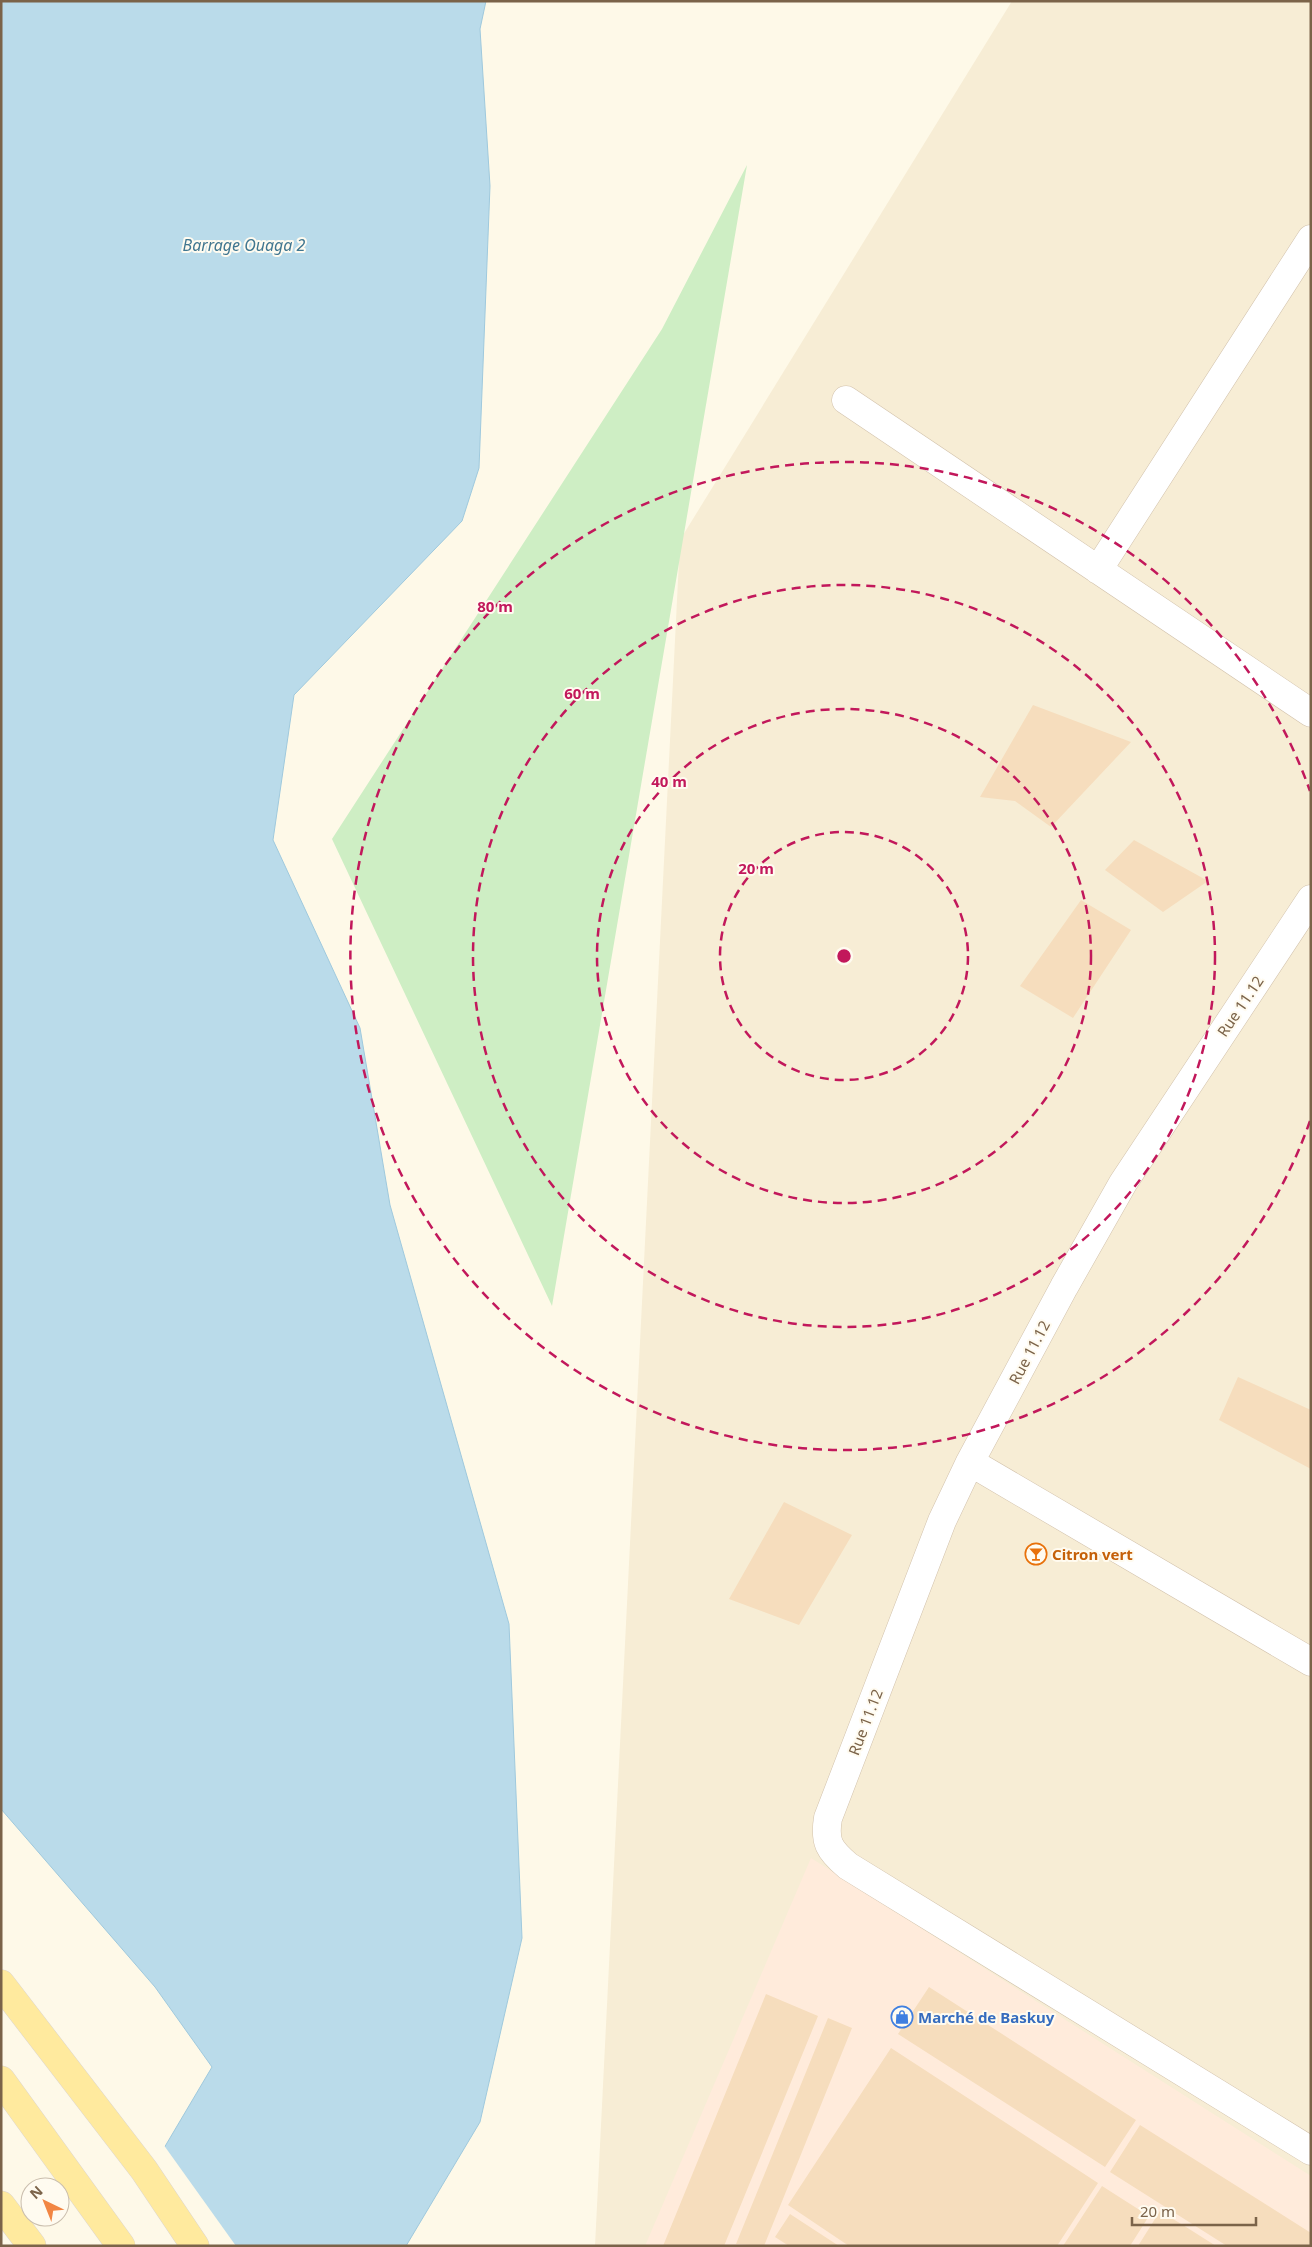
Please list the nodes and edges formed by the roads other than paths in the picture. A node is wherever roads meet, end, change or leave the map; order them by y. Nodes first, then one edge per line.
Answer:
1 (1311, 239) edge
2 (846, 400) dead end
3 (1098, 570) junction
4 (1311, 713) edge
5 (1311, 899) edge
6 (970, 1462) junction
7 (1311, 1662) edge
8 (1, 1984) edge
9 (1, 2080) edge
10 (1311, 2151) edge
11 (1, 2205) edge
12 (116, 2237) edge
13 (32, 2246) edge
14 (196, 2246) edge

1 - 3 street
2 - 3 street
3 - 4 street
5 - 6 street, Rue 11.12
6 - 7 street
6 - 10 street, Rue 11.12
8 - 14 main road
9 - 12 main road
11 - 13 main road

